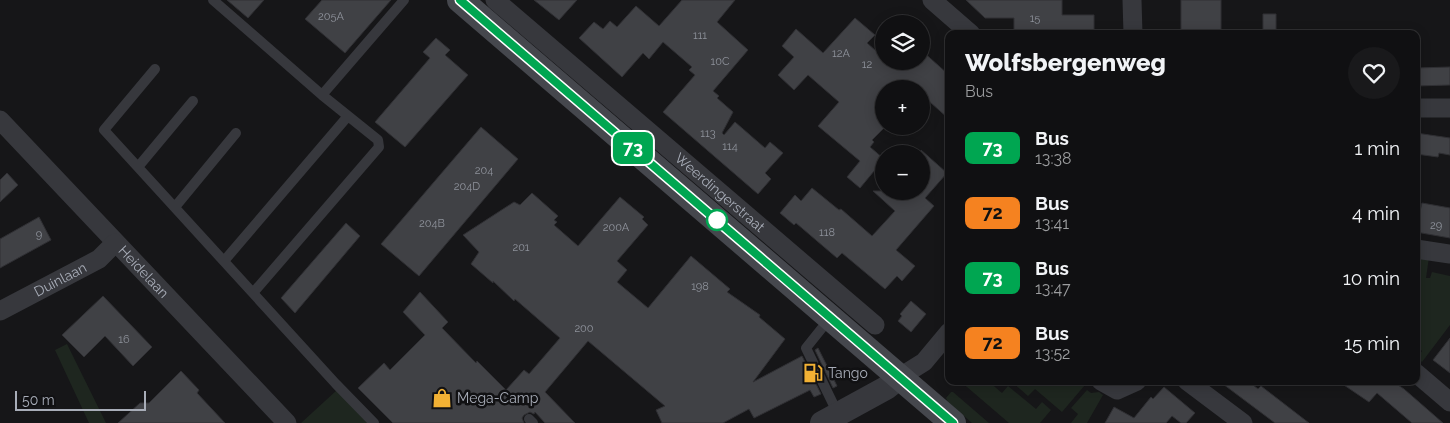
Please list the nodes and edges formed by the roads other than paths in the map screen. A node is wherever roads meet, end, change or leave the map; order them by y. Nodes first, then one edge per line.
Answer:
1 (213, 0) edge
2 (404, 0) edge
3 (460, 0) edge
4 (495, 0) edge
5 (932, 0) edge
6 (1132, 0) edge
7 (967, 30) edge
8 (1133, 30) edge
9 (155, 69) dead end
10 (322, 95) junction
11 (193, 101) dead end
12 (1420, 108) edge
13 (1450, 108) edge
14 (348, 116) junction
15 (0, 120) edge
16 (236, 132) dead end
17 (138, 167) junction
18 (175, 207) junction
19 (115, 243) junction
20 (1420, 250) edge
21 (1450, 254) edge
22 (224, 261) junction
23 (253, 293) junction
24 (825, 303) junction
25 (0, 311) edge
26 (875, 326) dead end
27 (945, 337) edge
28 (1420, 376) edge
29 (900, 377) junction
30 (1108, 385) edge
31 (1128, 385) edge
32 (1192, 385) edge
33 (1450, 402) edge
34 (830, 419) edge
35 (287, 423) edge
36 (374, 423) edge
37 (953, 423) edge
38 (1243, 423) edge

1 - 10 lane
2 - 10 lane
3 - 24 main road, Weerdingerstraat
4 - 24 street, Weerdingerstraat
5 - 7 street
6 - 8 street
9 - 17 lane
10 - 14 lane
11 - 17 lane
12 - 13 street
14 - 22 lane
14 - 23 lane
15 - 19 street, Heidelaan
16 - 18 lane
17 - 18 lane
18 - 22 lane
19 - 25 street, Duinlaan
19 - 35 street, Heidelaan
20 - 21 street
22 - 23 lane
23 - 36 lane
24 - 26 street, Weerdingerstraat
24 - 29 main road, Weerdingerstraat
24 - 34 lane
27 - 29 street
28 - 33 street
29 - 34 street
29 - 37 main road, Weerdingerstraat
30 - 31 street
32 - 38 street

